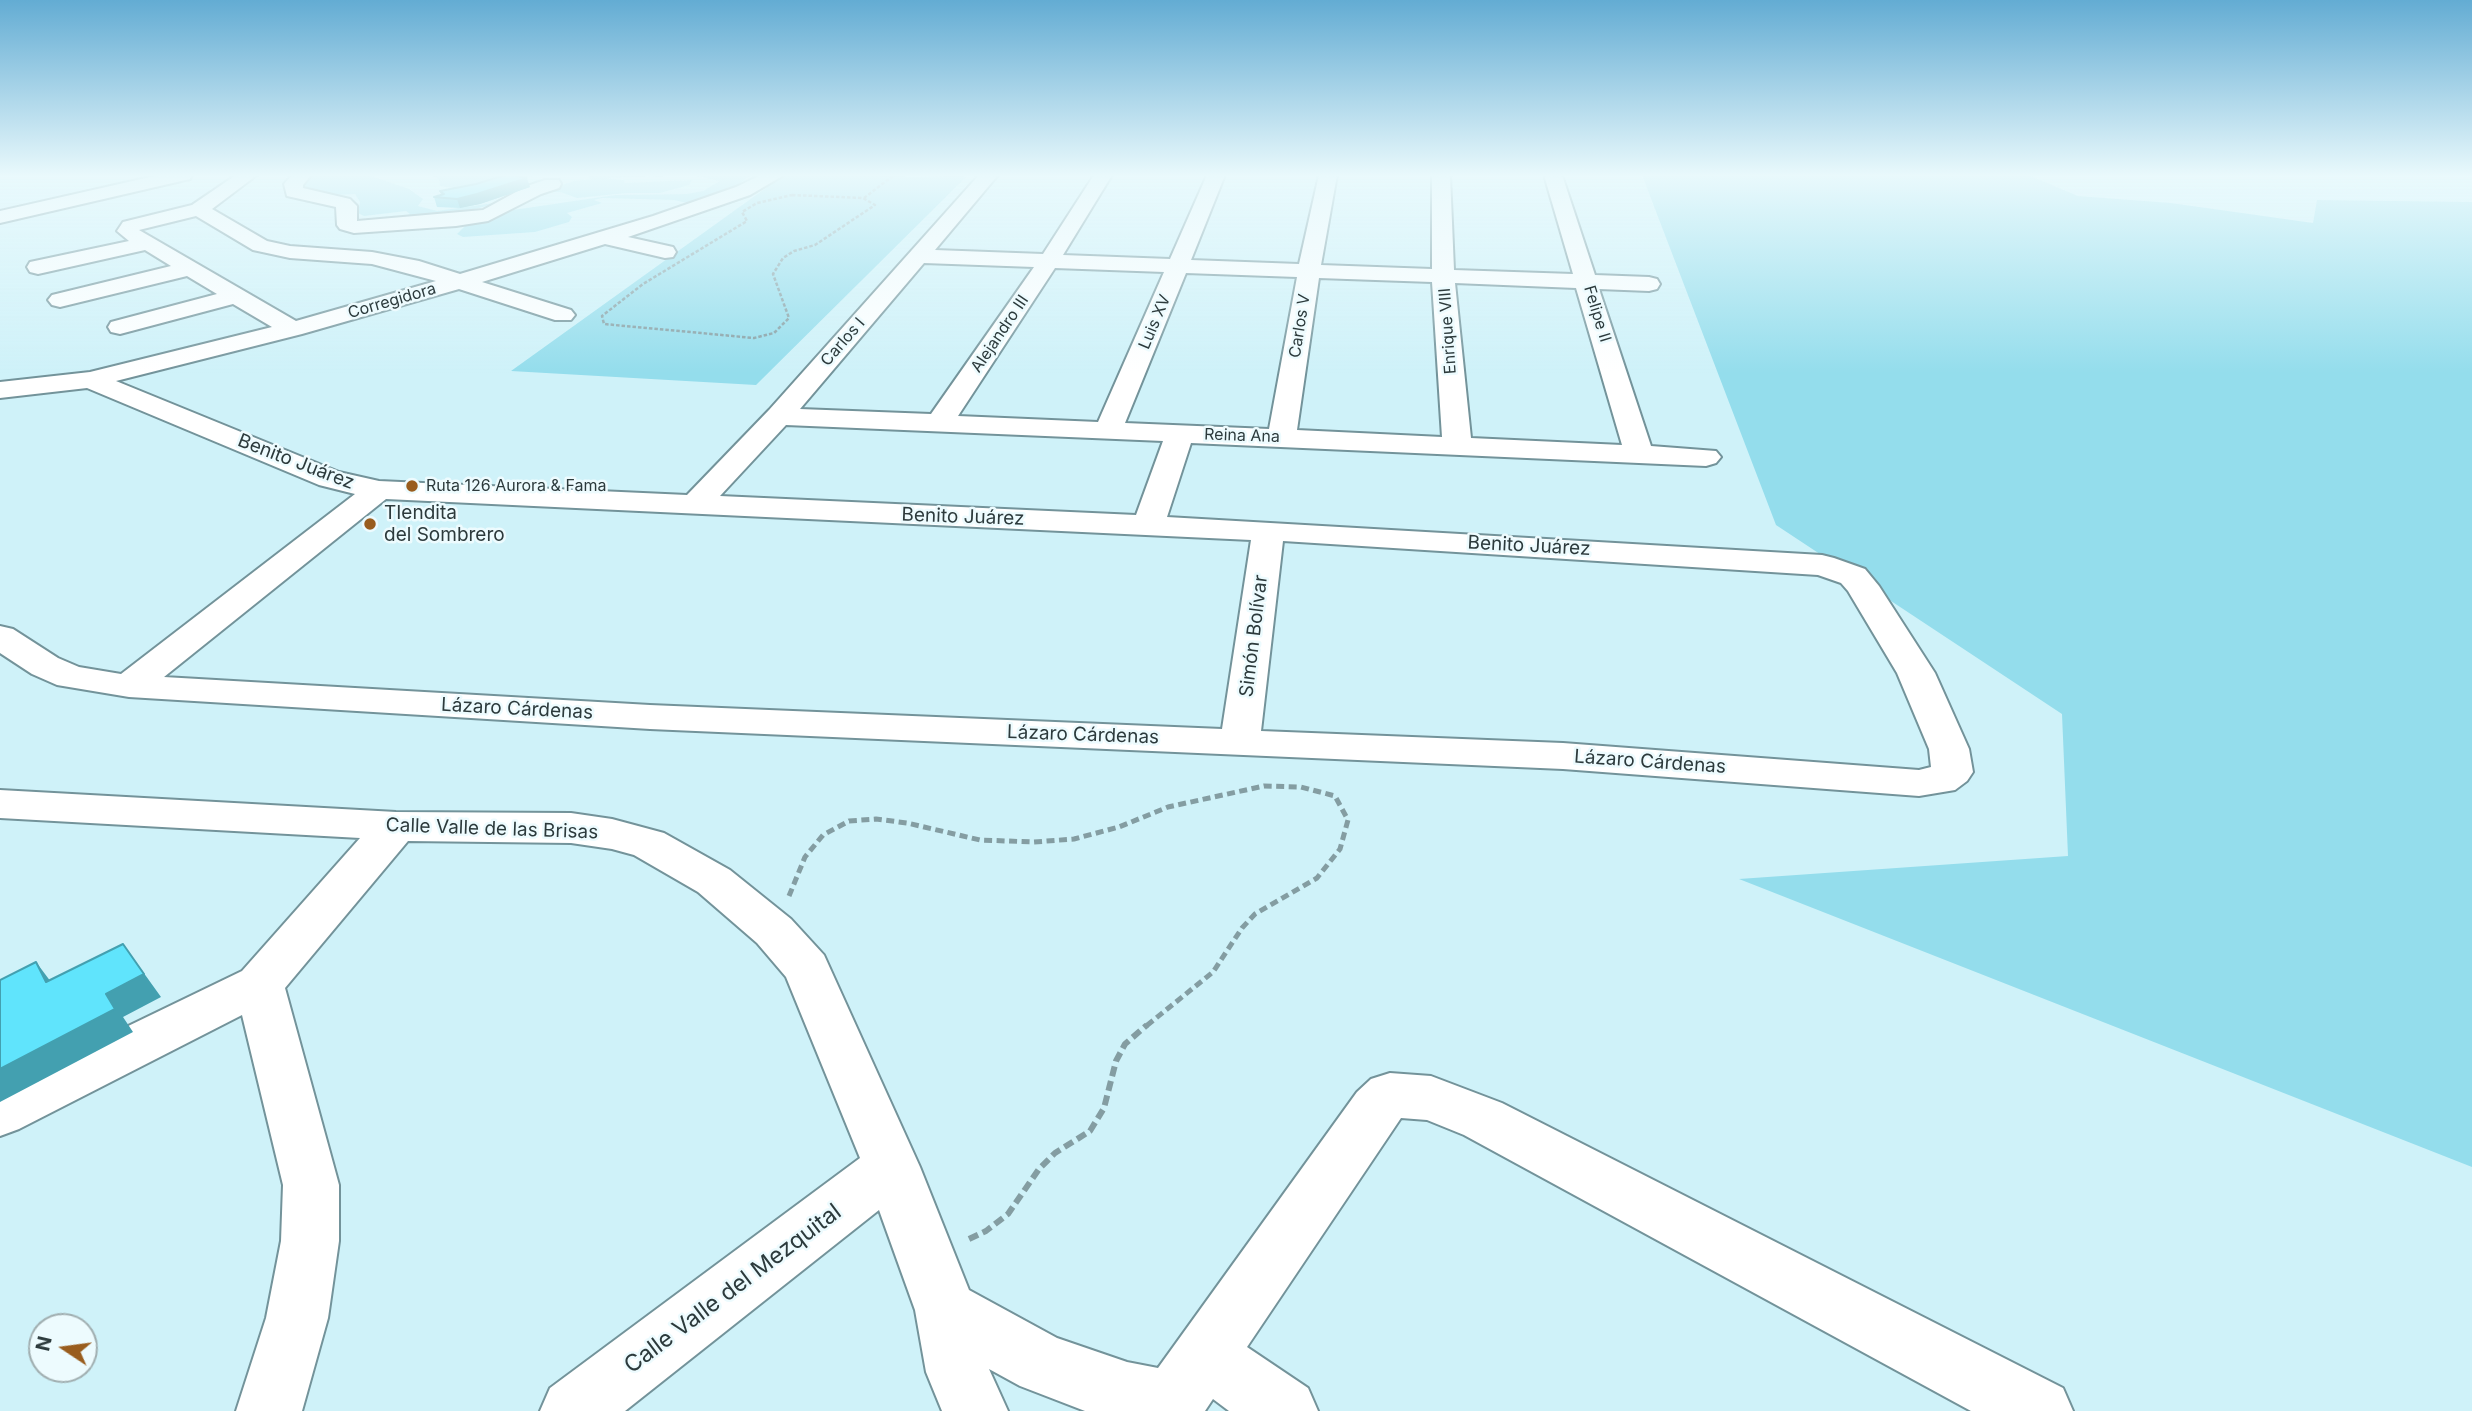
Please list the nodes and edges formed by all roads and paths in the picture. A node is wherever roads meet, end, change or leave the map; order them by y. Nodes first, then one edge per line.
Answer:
1 (142, 241) edge
2 (250, 241) edge
3 (592, 241) edge
4 (620, 241) edge
5 (714, 241) edge
6 (822, 241) edge
7 (932, 241) edge
8 (1062, 241) edge
9 (1189, 241) edge
10 (1315, 241) edge
11 (1442, 241) edge
12 (1574, 241) edge
13 (145, 243) junction
14 (665, 252) dead end
15 (919, 256) junction
16 (1049, 261) junction
17 (1179, 266) junction
18 (38, 267) dead end
19 (188, 269) junction
20 (1309, 270) junction
21 (1443, 275) junction
22 (1587, 281) junction
23 (458, 282) junction
24 (1649, 284) dead end
25 (235, 296) junction
26 (60, 300) dead end
27 (563, 315) dead end
28 (120, 327) dead end
29 (293, 329) junction
30 (90, 380) junction
31 (0, 390) edge
32 (779, 416) junction
33 (940, 422) junction
34 (1108, 430) junction
35 (1180, 433) junction
36 (1282, 437) junction
37 (1457, 446) junction
38 (1639, 454) junction
39 (1706, 457) dead end
40 (379, 490) junction
41 (694, 506) junction
42 (1149, 524) junction
43 (1268, 530) junction
44 (1853, 576) joint
45 (0, 637) edge
46 (129, 686) junction
47 (1240, 741) junction
48 (0, 804) edge
49 (396, 826) junction
50 (774, 931) junction
51 (259, 984) junction
52 (0, 1113) edge
53 (892, 1167) junction
54 (936, 1285) junction
55 (1182, 1390) edge
56 (269, 1411) edge
57 (573, 1411) edge
58 (975, 1411) edge
59 (1285, 1411) edge
60 (2040, 1411) edge

1 - 13 street
2 - 23 street
3 - 23 street, Corregidora
4 - 14 street
5 - 6 path
7 - 15 street, Carlos I
8 - 16 street, Alejandro III
9 - 17 street, Luis XV
10 - 20 street, Carlos V
11 - 21 street, Enrique VIII
12 - 22 street, Felipe II
13 - 18 street
13 - 19 street
15 - 16 street
15 - 32 street, Carlos I
16 - 17 street
16 - 33 street, Alejandro III
17 - 20 street
17 - 34 street, Luis XV
19 - 25 street
19 - 26 street
20 - 21 street
20 - 36 street, Carlos V
21 - 22 street
21 - 37 street, Enrique VIII
22 - 24 street
22 - 38 street, Felipe II
23 - 27 street
23 - 29 street, Corregidora
25 - 28 street
25 - 29 street
29 - 30 street, Corregidora
30 - 31 street, Corregidora
30 - 40 street, Benito Juárez
32 - 33 street, Reina Ana
32 - 41 street, Carlos I
33 - 34 street, Reina Ana
34 - 35 street, Reina Ana
35 - 36 street, Reina Ana
35 - 42 street
36 - 37 street, Reina Ana
37 - 38 street, Reina Ana
38 - 39 street, Reina Ana
40 - 41 street, Benito Juárez
40 - 46 street
41 - 42 street, Benito Juárez
42 - 43 street, Benito Juárez
43 - 44 street, Benito Juárez
43 - 47 street, Simón Bolívar
44 - 47 street, Lázaro Cárdenas
45 - 46 street, Lázaro Cárdenas
46 - 47 street, Lázaro Cárdenas
48 - 49 street, Calle Valle de las Brisas
49 - 50 street, Calle Valle de las Brisas
49 - 51 street
50 - 53 street, Calle Valle de las Brisas
50 - 54 path
51 - 52 street
51 - 56 street
53 - 54 street, Calle Valle de las Brisas
53 - 57 street, Calle Valle del Mezquital
54 - 55 street
54 - 58 street, Calle Valle de las Brisas
55 - 59 street
55 - 60 street

